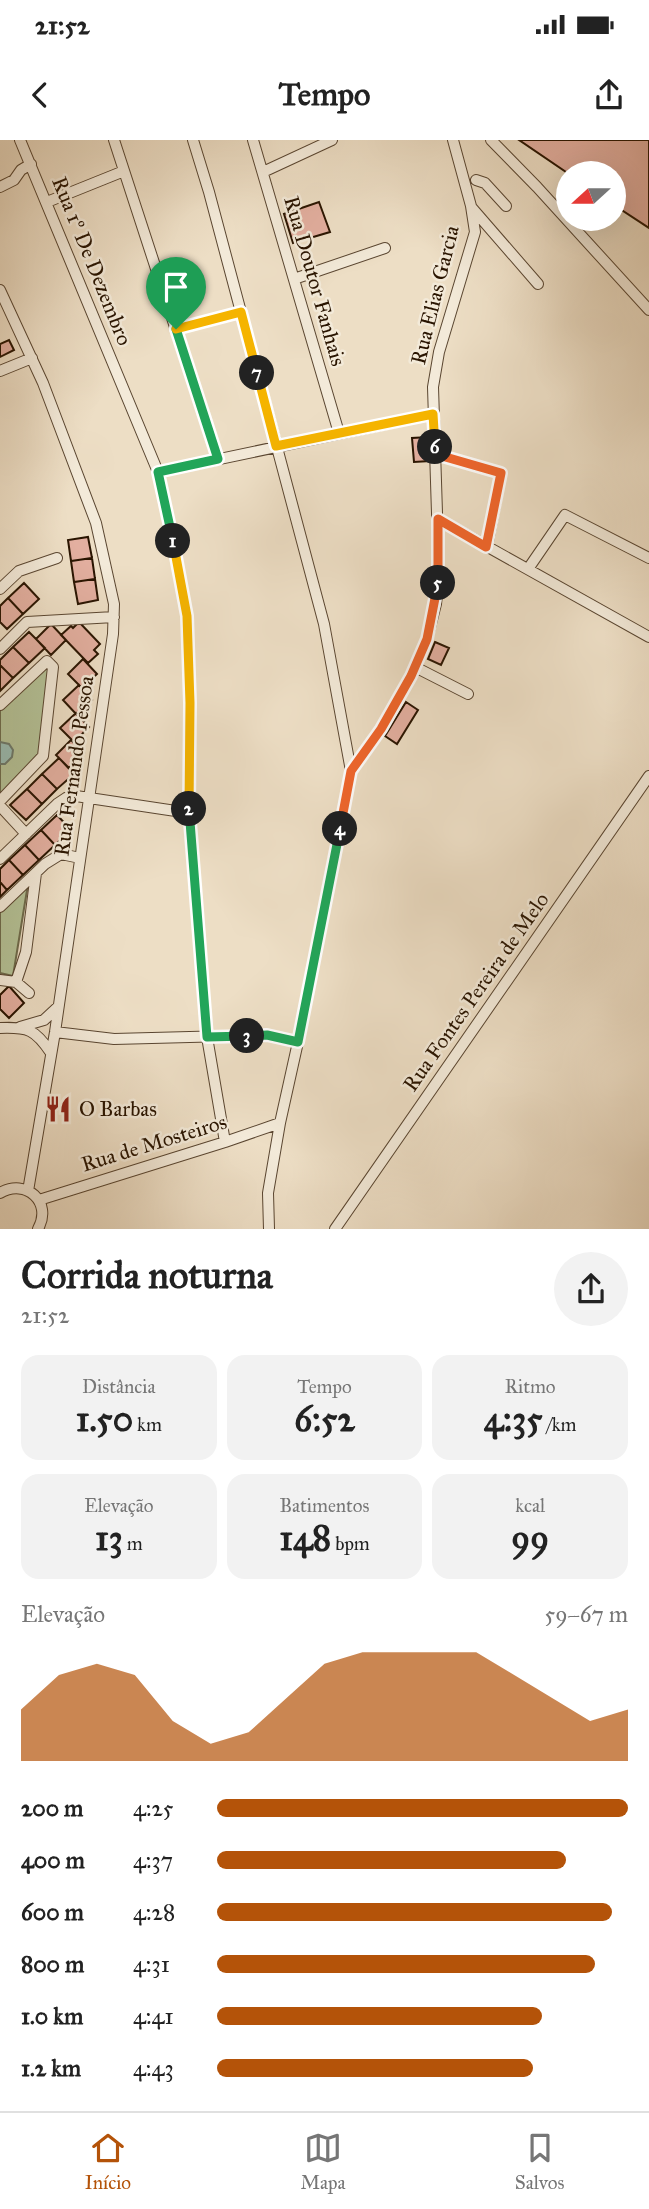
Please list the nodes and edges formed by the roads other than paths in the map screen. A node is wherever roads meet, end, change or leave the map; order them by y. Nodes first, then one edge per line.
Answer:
1 (20, 140) edge
2 (114, 140) edge
3 (193, 140) edge
4 (253, 140) edge
5 (332, 140) edge
6 (453, 140) edge
7 (491, 140) edge
8 (30, 164) junction
9 (124, 171) junction
10 (263, 172) junction
11 (476, 180) dead end
12 (0, 187) edge
13 (47, 202) junction
14 (471, 206) junction
15 (506, 206) dead end
16 (385, 248) dead end
17 (294, 279) junction
18 (538, 284) dead end
19 (1, 296) edge
20 (649, 310) edge
21 (241, 312) junction
22 (176, 329) junction
23 (32, 358) junction
24 (0, 372) edge
25 (433, 414) junction
26 (339, 433) junction
27 (276, 446) junction
28 (435, 454) junction
29 (218, 459) junction
30 (158, 472) junction
31 (438, 519) junction
32 (486, 547) junction
33 (648, 555) edge
34 (57, 558) dead end
35 (528, 569) junction
36 (0, 589) edge
37 (114, 617) junction
38 (649, 637) edge
39 (0, 649) edge
40 (415, 667) junction
41 (468, 694) dead end
42 (0, 705) edge
43 (351, 771) junction
44 (649, 776) edge
45 (89, 798) junction
46 (0, 801) edge
47 (0, 806) edge
48 (189, 813) junction
49 (26, 834) junction
50 (80, 858) junction
51 (0, 859) edge
52 (36, 873) junction
53 (0, 907) edge
54 (0, 980) edge
55 (16, 982) junction
56 (29, 993) dead end
57 (58, 1007) junction
58 (19, 1027) junction
59 (0, 1028) edge
60 (55, 1032) junction
61 (207, 1037) junction
62 (298, 1042) junction
63 (51, 1053) junction
64 (279, 1123) junction
65 (225, 1142) junction
66 (3, 1189) edge
67 (28, 1191) junction
68 (39, 1200) junction
69 (38, 1229) edge
70 (269, 1229) edge
71 (335, 1229) edge

1 - 8 street, Rua 1º De Dezembro
2 - 9 street
3 - 21 street
4 - 10 street, Rua Doutor Fanhais
5 - 10 street
6 - 14 street, Rua Elias Garcia
7 - 20 street
8 - 12 street
8 - 13 street, Rua 1º De Dezembro
9 - 13 street
9 - 22 street
10 - 17 street, Rua Doutor Fanhais
11 - 15 street
13 - 30 street, Rua 1º De Dezembro
14 - 18 street
14 - 25 street, Rua Elias Garcia
16 - 17 street
17 - 26 street, Rua Doutor Fanhais
19 - 23 street, Rua Fernando Pessoa
21 - 22 street
21 - 27 street
22 - 29 street
23 - 24 street
23 - 37 street, Rua Fernando Pessoa
25 - 26 street
25 - 28 street, Rua Elias Garcia
26 - 27 street
27 - 29 street
27 - 43 street
28 - 31 street, Rua Elias Garcia
28 - 32 street
29 - 30 street
30 - 48 street, Rua 1º De Dezembro
31 - 32 street
31 - 40 street, Rua Elias Garcia
32 - 35 street
33 - 35 street
34 - 36 street
35 - 38 street
37 - 39 street
37 - 45 street, Rua Fernando Pessoa
40 - 41 street
40 - 43 street, Rua Elias Garcia
42 - 46 street
43 - 62 street, Rua Elias Garcia
44 - 71 street, Rua Fontes Pereira de Melo
45 - 48 street
45 - 49 street
45 - 50 street, Rua Fernando Pessoa
47 - 49 street
48 - 61 street, Rua 1º De Dezembro
49 - 51 street
50 - 52 street
50 - 57 street, Rua Fernando Pessoa
52 - 53 street
52 - 55 street
54 - 55 street
55 - 56 street
57 - 58 street
57 - 60 street, Rua Fernando Pessoa
58 - 59 street
58 - 63 street
60 - 61 street
60 - 63 street, Rua Fernando Pessoa
61 - 62 street
61 - 65 street, Rua 1º De Dezembro
62 - 64 street, Rua Elias Garcia
63 - 67 street, Rua Fernando Pessoa
64 - 65 street, Rua de Mosteiros
64 - 70 street, Rua Elias Garcia
65 - 68 street, Rua de Mosteiros
66 - 67 street
67 - 68 street
68 - 69 street

